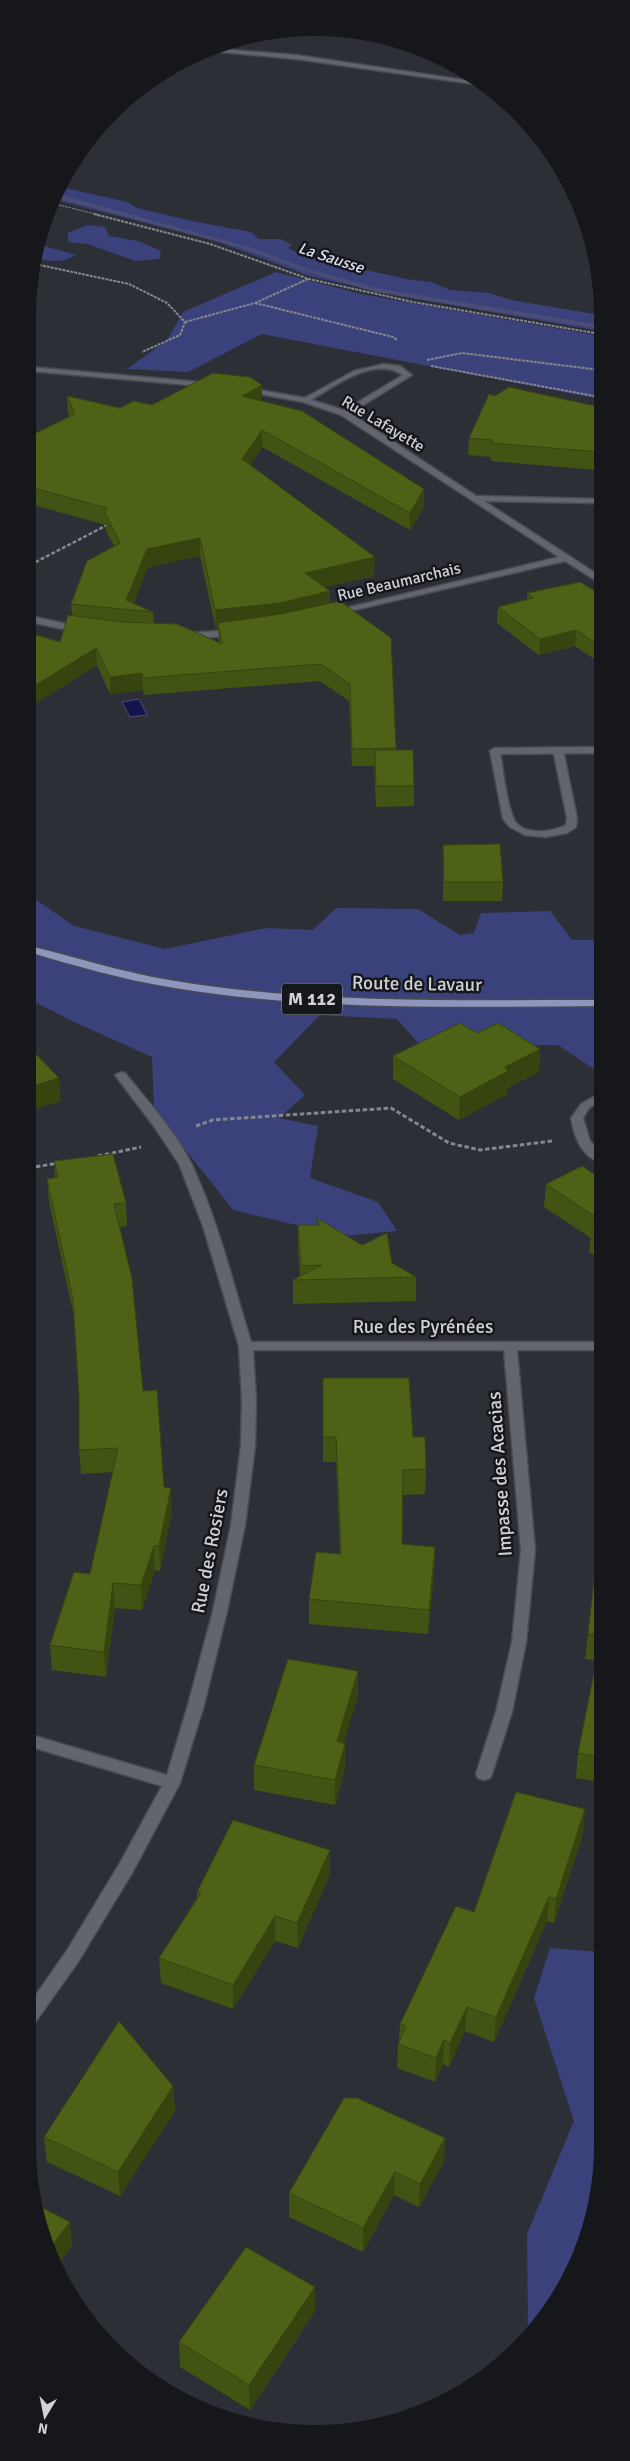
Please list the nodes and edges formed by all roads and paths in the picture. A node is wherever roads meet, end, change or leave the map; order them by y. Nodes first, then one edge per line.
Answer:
1 (225, 51) edge
2 (469, 82) edge
3 (59, 205) edge
4 (41, 266) edge
5 (309, 279) junction
6 (256, 303) junction
7 (186, 322) junction
8 (594, 333) edge
9 (400, 343) dead end
10 (136, 355) dead end
11 (415, 364) junction
12 (594, 369) edge
13 (36, 370) edge
14 (402, 370) junction
15 (594, 396) edge
16 (305, 400) junction
17 (344, 413) junction
18 (474, 498) junction
19 (594, 501) edge
20 (110, 524) edge
21 (566, 558) junction
22 (36, 562) edge
23 (594, 576) edge
24 (329, 614) edge
25 (36, 620) edge
26 (88, 631) edge
27 (243, 632) edge
28 (178, 637) edge
29 (558, 750) junction
30 (594, 750) edge
31 (36, 951) edge
32 (594, 1003) edge
33 (121, 1075) dead end
34 (594, 1100) edge
35 (167, 1137) junction
36 (580, 1137) junction
37 (594, 1154) edge
38 (92, 1157) edge
39 (65, 1162) edge
40 (36, 1167) edge
41 (510, 1345) junction
42 (246, 1346) junction
43 (594, 1346) edge
44 (36, 1742) edge
45 (484, 1774) dead end
46 (172, 1783) junction
47 (36, 2007) edge

1 - 2 street
3 - 5 path
4 - 7 path
5 - 6 path
5 - 8 path
6 - 7 path
6 - 9 path
7 - 10 path
11 - 12 path
11 - 14 path
11 - 15 path
13 - 16 street, Rue Lafayette
14 - 16 street
14 - 17 street
16 - 17 street, Rue Lafayette
17 - 18 street, Rue Lafayette
18 - 19 street
18 - 21 street, Rue Lafayette
20 - 22 path
21 - 23 street, Rue Lafayette
21 - 24 street, Rue Beaumarchais
25 - 26 street
27 - 28 street
29 - 29 street
29 - 30 street
31 - 32 main road, Route de Lavaur / M 112
33 - 35 street, Rue des Rosiers
34 - 36 street
35 - 36 path
35 - 38 path
35 - 42 street, Rue des Rosiers
36 - 37 street
39 - 40 path
41 - 42 street, Rue des Pyrénées
41 - 43 street, Rue des Pyrénées
41 - 45 street, Impasse des Acacias
42 - 46 street, Rue des Rosiers
44 - 46 street
46 - 47 street, Rue des Rosiers

